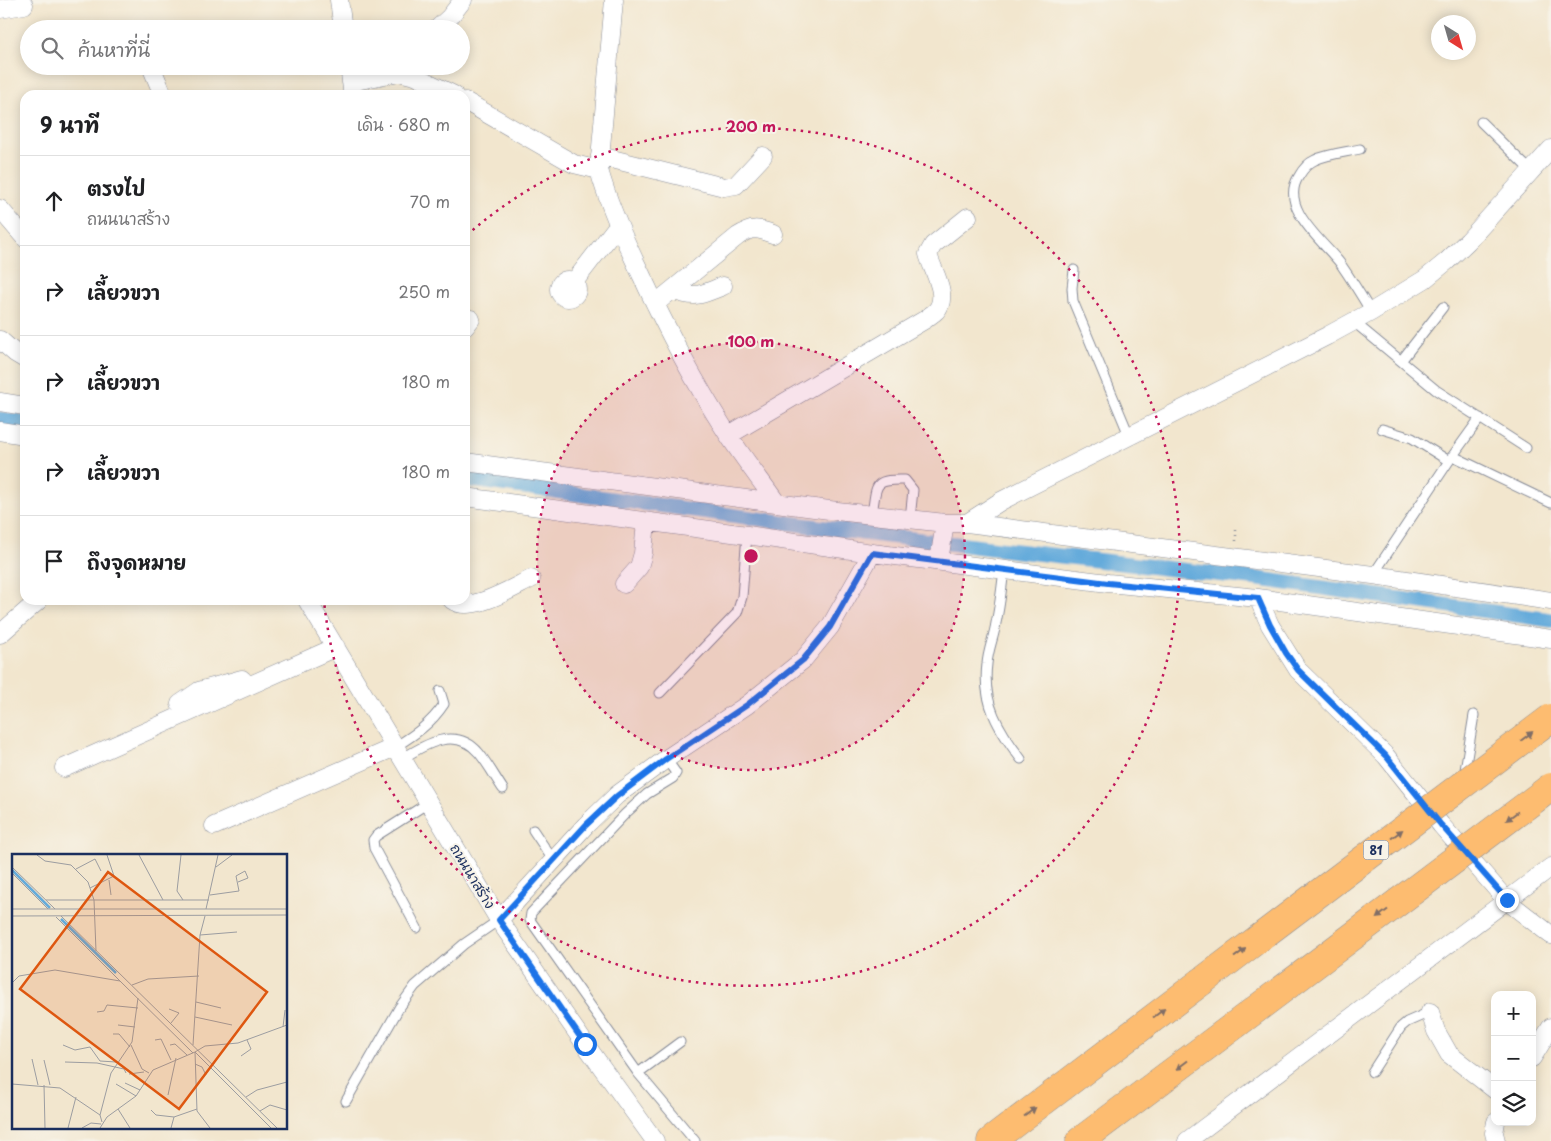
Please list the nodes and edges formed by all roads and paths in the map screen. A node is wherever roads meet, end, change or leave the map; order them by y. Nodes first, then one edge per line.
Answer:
1 (339, 0) edge
2 (462, 0) edge
3 (614, 0) edge
4 (24, 5) dead end
5 (0, 9) edge
6 (342, 20) edge
7 (446, 20) edge
8 (155, 75) edge
9 (373, 75) edge
10 (411, 75) edge
11 (350, 81) edge
12 (161, 90) edge
13 (444, 90) edge
14 (470, 104) edge
15 (1481, 122) dead end
16 (1551, 149) edge
17 (1360, 150) dead end
18 (763, 156) dead end
19 (599, 163) junction
20 (1531, 171) junction
21 (0, 209) edge
22 (968, 217) dead end
23 (618, 225) junction
24 (20, 232) edge
25 (773, 234) dead end
26 (1074, 270) dead end
27 (574, 282) dead end
28 (722, 286) dead end
29 (672, 290) junction
30 (655, 304) junction
31 (1442, 307) dead end
32 (1372, 312) junction
33 (1354, 322) junction
34 (0, 340) edge
35 (20, 356) edge
36 (1401, 361) junction
37 (0, 402) edge
38 (20, 405) edge
39 (1480, 418) junction
40 (1382, 429) dead end
41 (0, 431) edge
42 (20, 433) edge
43 (728, 435) junction
44 (1129, 435) junction
45 (1526, 448) dead end
46 (1451, 458) junction
47 (470, 463) edge
48 (470, 498) edge
49 (776, 502) junction
50 (1551, 502) edge
51 (872, 514) junction
52 (910, 518) junction
53 (646, 522) junction
54 (967, 523) junction
55 (944, 527) junction
56 (747, 535) junction
57 (872, 553) junction
58 (939, 556) junction
59 (1004, 569) junction
60 (1373, 575) junction
61 (531, 579) dead end
62 (624, 584) dead end
63 (1258, 598) junction
64 (1551, 601) edge
65 (470, 603) edge
66 (33, 605) edge
67 (310, 605) edge
68 (0, 634) edge
69 (1551, 639) edge
70 (336, 648) junction
71 (274, 675) junction
72 (440, 691) dead end
73 (660, 693) dead end
74 (180, 704) dead end
75 (1474, 715) dead end
76 (1551, 718) edge
77 (398, 753) junction
78 (666, 759) junction
79 (1021, 759) dead end
80 (64, 768) dead end
81 (1551, 787) edge
82 (503, 789) dead end
83 (428, 803) junction
84 (1449, 807) dead end
85 (214, 826) dead end
86 (533, 830) dead end
87 (553, 860) junction
88 (1551, 867) edge
89 (1507, 900) junction
90 (499, 920) junction
91 (417, 928) dead end
92 (1551, 935) edge
93 (1430, 1012) joint
94 (1551, 1027) edge
95 (680, 1042) dead end
96 (1536, 1051) edge
97 (1372, 1072) dead end
98 (638, 1073) junction
99 (1491, 1087) edge
100 (346, 1101) dead end
101 (1495, 1126) edge
102 (655, 1141) edge
103 (695, 1141) edge
104 (991, 1141) edge
105 (1080, 1141) edge
106 (1187, 1141) edge
107 (1496, 1141) edge

1 - 6 street
2 - 7 street
3 - 19 street
4 - 5 street
8 - 12 street
9 - 11 street
10 - 13 street
14 - 19 street
15 - 20 lane
16 - 20 street
17 - 32 lane
18 - 19 street
19 - 23 street
20 - 32 street
21 - 24 street
22 - 43 street
23 - 27 street
23 - 30 street
25 - 29 street
26 - 44 lane
28 - 29 street
29 - 30 street
30 - 43 street
31 - 36 lane
32 - 33 street
33 - 36 lane
33 - 44 street
34 - 35 street
36 - 39 lane
37 - 38 street
39 - 45 lane
39 - 46 lane
40 - 46 lane
41 - 42 street
43 - 49 street
44 - 54 street
46 - 50 lane
46 - 60 lane
47 - 49 street
48 - 53 street
49 - 51 street
51 - 52 street
51 - 52 lane
52 - 55 street
53 - 56 street
53 - 62 street
54 - 55 street
54 - 60 street
55 - 58 street
56 - 57 street
56 - 73 lane
57 - 58 street
57 - 78 street
58 - 59 street
59 - 63 street
59 - 79 lane
60 - 64 street
61 - 65 street
63 - 69 street
63 - 89 street
66 - 68 street
67 - 70 street, ถนนนาสร้าง
70 - 71 street
70 - 77 street, ถนนนาสร้าง
71 - 74 street
71 - 80 street
72 - 77 lane
75 - 84 lane
104 -> 76 highway, 81, bridge
77 - 82 lane
77 - 83 street, ถนนนาสร้าง
77 - 85 street
78 - 87 street
78 - 98 lane
81 -> 105 highway, bridge
83 - 90 street, ถนนนาสร้าง
83 - 91 lane
86 - 87 lane
87 - 90 street
88 - 89 street
89 - 92 street
89 - 106 street
90 - 100 lane
90 - 102 street, ถนนนาสร้าง
93 - 97 lane
93 - 99 street
94 - 96 street
95 - 98 lane
98 - 103 lane
101 - 107 street

